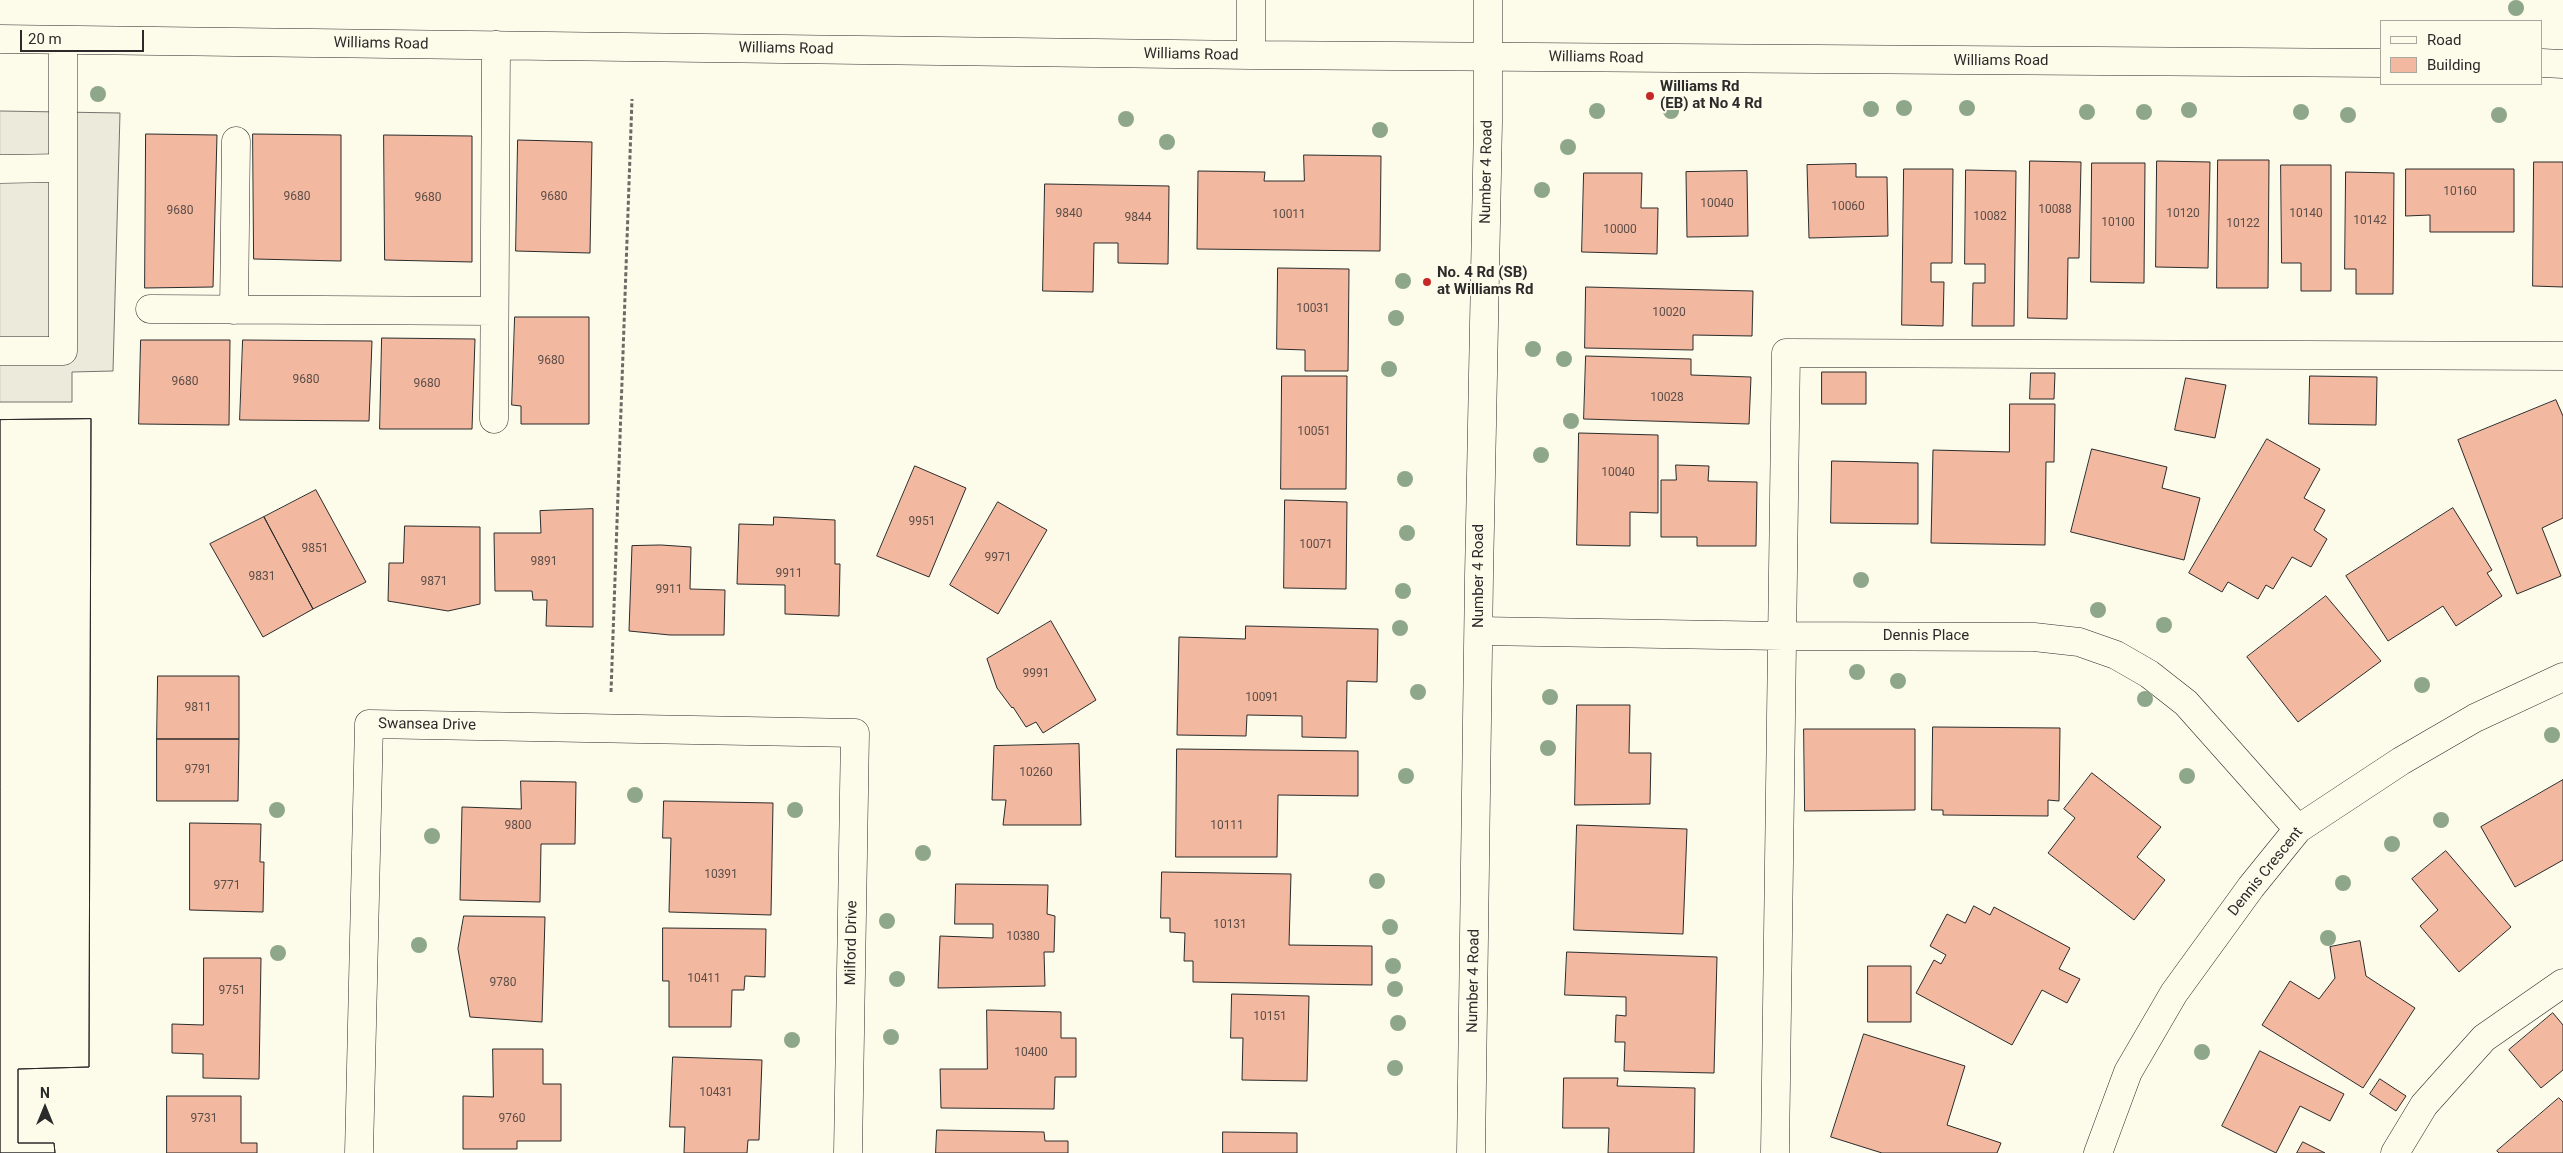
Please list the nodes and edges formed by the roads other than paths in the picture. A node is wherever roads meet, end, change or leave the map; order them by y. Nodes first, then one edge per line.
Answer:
1 (1251, 0) edge
2 (1488, 0) edge
3 (0, 39) edge
4 (63, 40) junction
5 (496, 45) junction
6 (1251, 55) junction
7 (1488, 56) junction
8 (2380, 63) edge
9 (2543, 64) edge
10 (2563, 64) edge
11 (236, 141) dead end
12 (63, 168) junction
13 (0, 169) edge
14 (150, 309) dead end
15 (234, 310) junction
16 (494, 311) junction
17 (0, 351) edge
18 (2563, 356) edge
19 (494, 419) dead end
20 (1479, 630) junction
21 (1784, 636) junction
22 (2563, 677) edge
23 (855, 733) joint
24 (2298, 829) junction
25 (2563, 983) edge
26 (359, 1153) edge
27 (848, 1153) edge
28 (1471, 1153) edge
29 (1775, 1153) edge
30 (2098, 1153) edge
31 (2395, 1153) edge

1 - 6 street
2 - 7 street, Number 4 Road
3 - 4 street, Williams Road
4 - 5 street, Williams Road
4 - 12 street
5 - 6 street, Williams Road
5 - 16 street
6 - 7 street, Williams Road
7 - 8 street, Williams Road
7 - 20 street, Number 4 Road
9 - 10 street
11 - 15 street
12 - 13 street
12 - 17 street
14 - 15 street
15 - 16 street
16 - 19 street
18 - 21 street
20 - 21 street, Dennis Place
20 - 28 street, Number 4 Road
21 - 24 street, Dennis Place
21 - 29 street
22 - 24 street, Dennis Crescent
23 - 26 street, Swansea Drive
23 - 27 street, Milford Drive
24 - 30 street, Dennis Crescent
25 - 31 street

